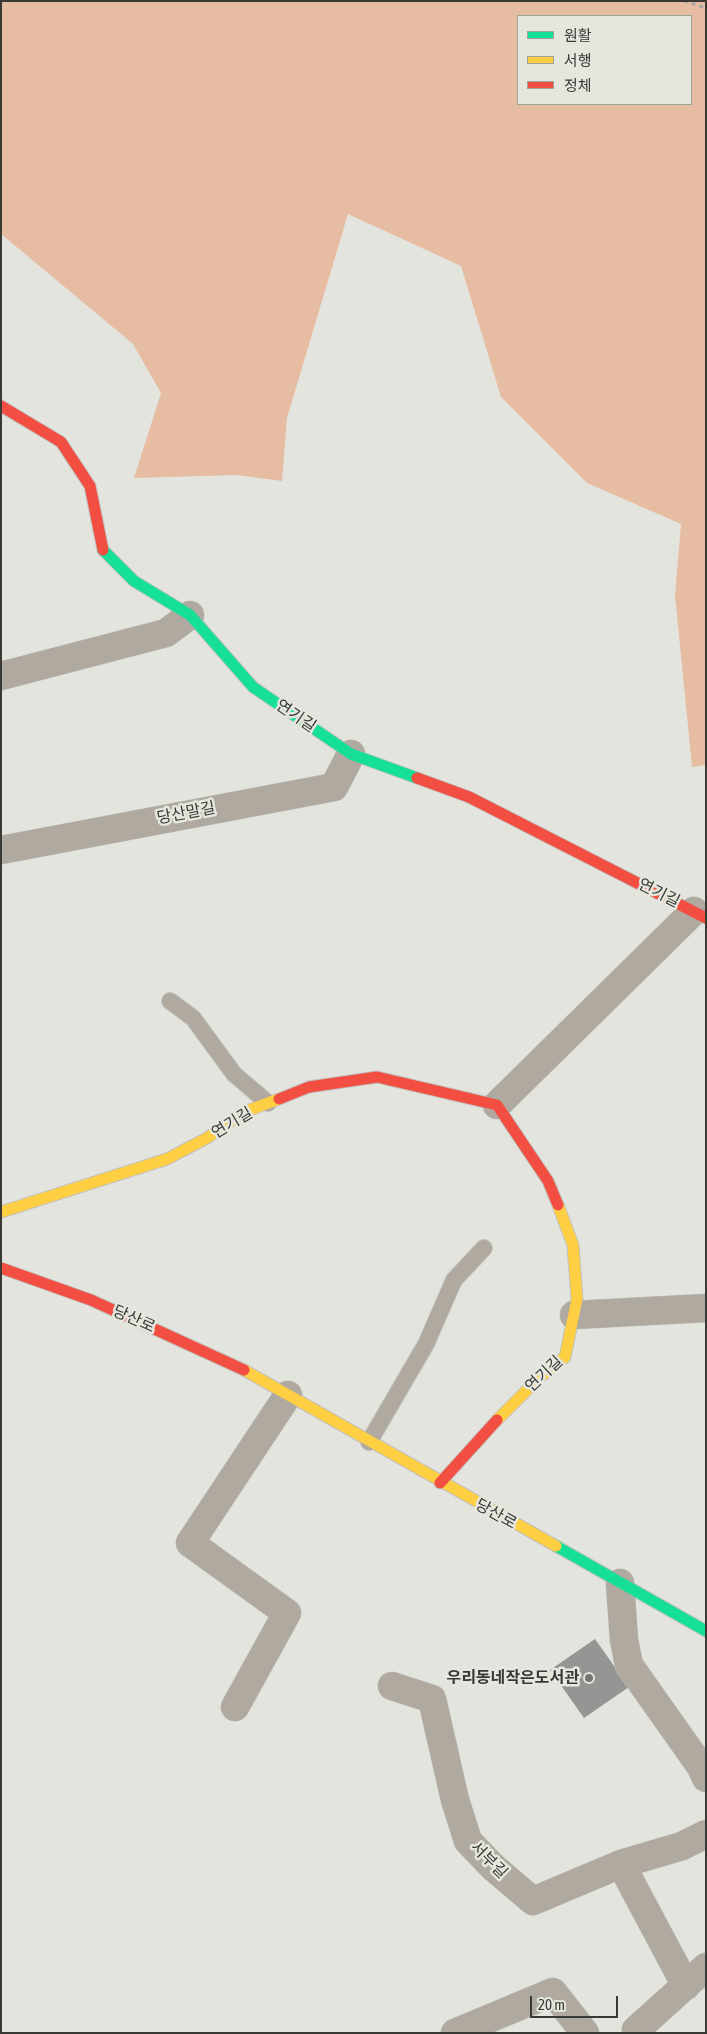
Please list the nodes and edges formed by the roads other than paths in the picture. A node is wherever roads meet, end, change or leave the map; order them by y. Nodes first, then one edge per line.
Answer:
1 (1, 406) edge
2 (190, 615) junction
3 (1, 676) edge
4 (351, 754) junction
5 (1, 850) edge
6 (700, 914) edge
7 (170, 1001) dead end
8 (268, 1103) junction
9 (498, 1105) junction
10 (1, 1212) edge
11 (484, 1248) dead end
12 (1, 1268) edge
13 (706, 1308) edge
14 (574, 1315) junction
15 (288, 1395) junction
16 (369, 1442) junction
17 (440, 1483) junction
18 (620, 1583) junction
19 (706, 1631) edge
20 (392, 1686) dead end
21 (235, 1707) dead end
22 (706, 1778) edge
23 (706, 1834) edge
24 (621, 1864) junction
25 (706, 1967) edge
26 (686, 1986) junction
27 (633, 2032) edge
28 (455, 2033) edge
29 (585, 2033) edge

1 - 2 street, 연기길
2 - 3 street
2 - 4 street, 연기길
4 - 5 street, 당산말길
4 - 6 street, 연기길
6 - 9 street, 연기길
7 - 8 lane
8 - 9 street, 연기길
8 - 10 street, 연기길
9 - 14 street, 연기길
11 - 16 lane
12 - 15 street, 당산로
13 - 14 street
14 - 17 street, 연기길
15 - 16 street, 당산로
15 - 21 street
16 - 17 street, 당산로
17 - 18 street, 당산로
18 - 19 street, 당산로
18 - 22 street
20 - 24 street, 서부길
23 - 24 street, 서부길
24 - 26 street
25 - 26 street
26 - 27 street
28 - 29 street

